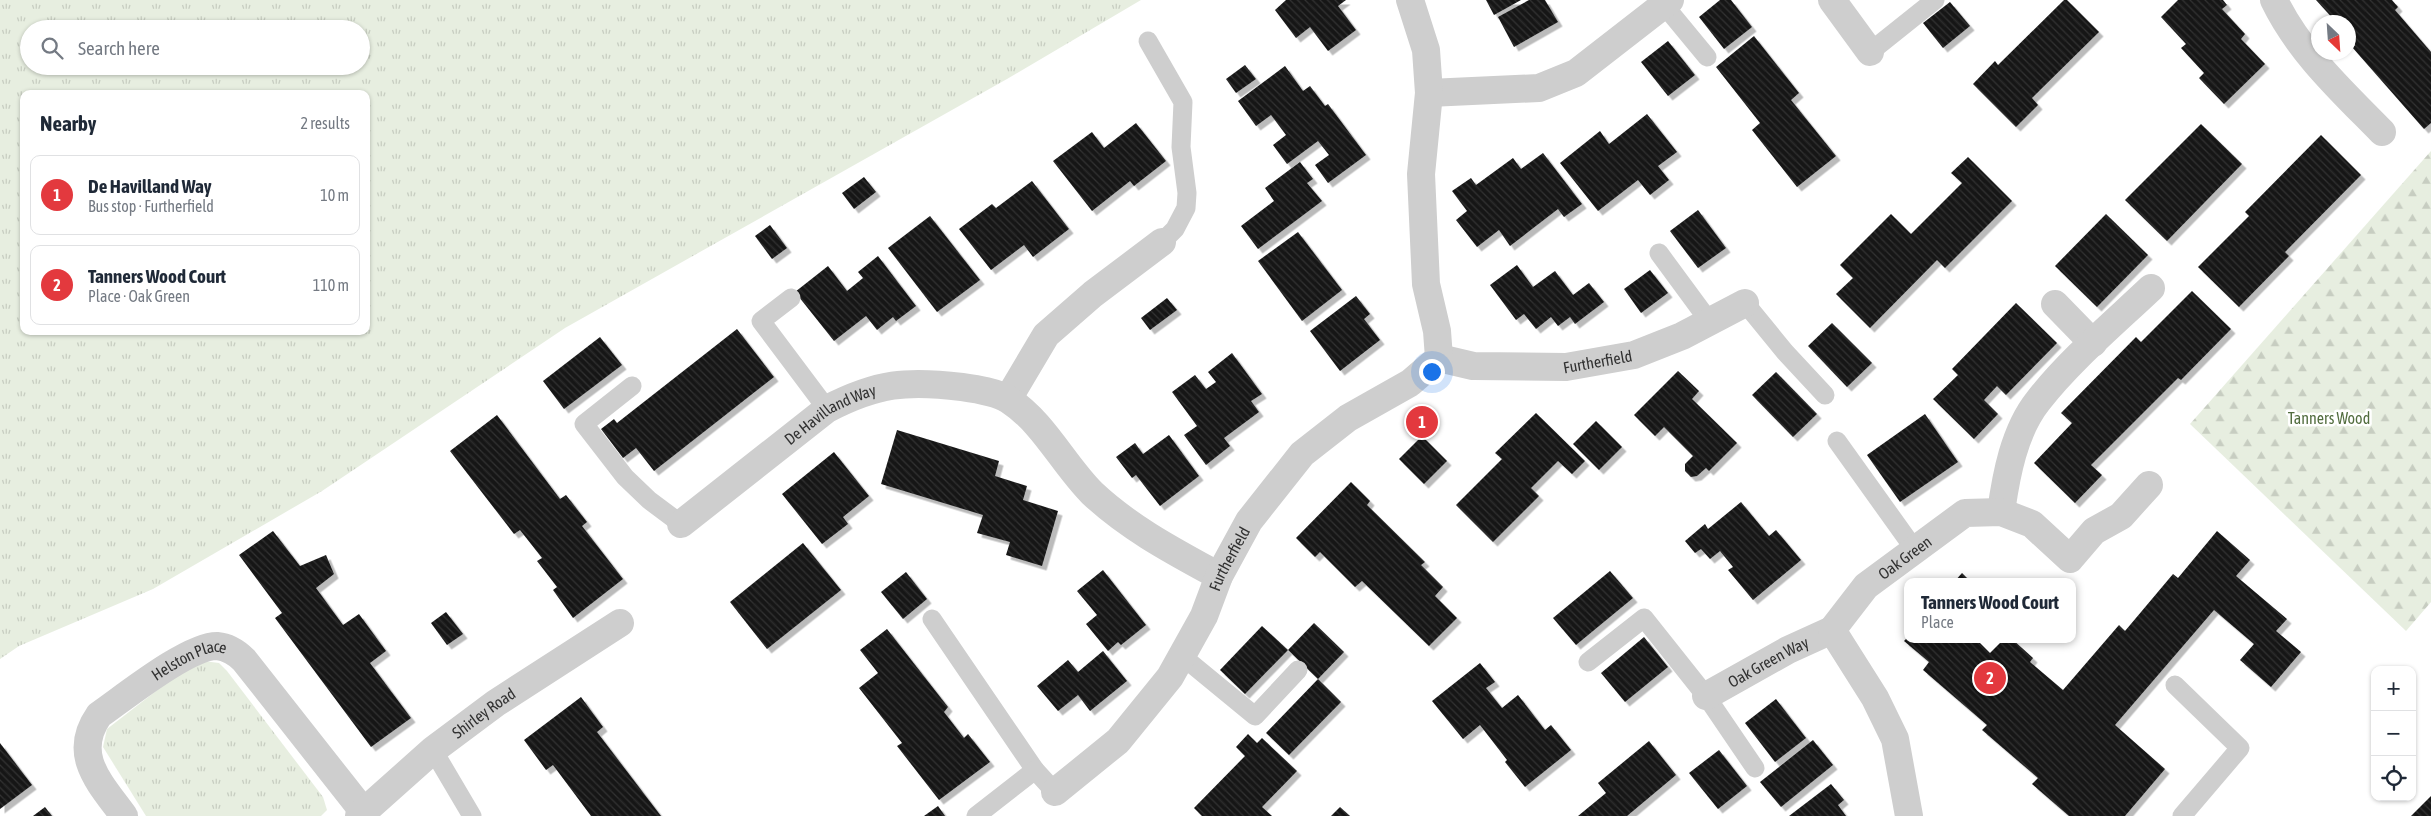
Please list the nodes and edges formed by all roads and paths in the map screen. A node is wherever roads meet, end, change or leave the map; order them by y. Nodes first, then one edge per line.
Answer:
1 (1410, 0) edge
2 (1832, 0) edge
3 (1936, 0) edge
4 (2274, 0) edge
5 (1667, 2) edge
6 (1148, 41) dead end
7 (1870, 52) joint
8 (1707, 57) dead end
9 (1429, 93) junction
10 (2382, 132) dead end
11 (1162, 242) joint
12 (1659, 253) dead end
13 (2151, 288) dead end
14 (791, 298) dead end
15 (1745, 303) joint
16 (2055, 304) dead end
17 (1709, 321) junction
18 (2093, 343) junction
19 (1439, 358) junction
20 (632, 386) dead end
21 (1825, 395) dead end
22 (1008, 399) junction
23 (827, 409) junction
24 (1837, 441) dead end
25 (2149, 485) dead end
26 (2001, 512) junction
27 (680, 524) joint
28 (1915, 550) junction
29 (1219, 576) junction
30 (932, 619) dead end
31 (620, 623) dead end
32 (1832, 630) junction
33 (1182, 656) junction
34 (1588, 662) dead end
35 (1298, 670) dead end
36 (2175, 685) dead end
37 (1706, 696) junction
38 (434, 750) junction
39 (1755, 768) dead end
40 (1035, 770) junction
41 (1055, 792) joint
42 (361, 813) edge
43 (124, 816) edge
44 (472, 816) edge
45 (976, 816) edge
46 (1909, 816) edge
47 (2182, 816) edge

1 - 9 street
2 - 7 street
3 - 7 lane
4 - 10 street
5 - 8 lane
5 - 9 street
6 - 11 lane
9 - 19 street
11 - 22 street
12 - 17 lane
13 - 18 street
14 - 23 lane
15 - 17 street, Furtherfield
15 - 21 lane
16 - 18 street
17 - 19 street, Furtherfield
18 - 26 street
19 - 29 street, Furtherfield
20 - 27 lane
22 - 23 street, De Havilland Way
22 - 29 street, De Havilland Way
23 - 27 street, De Havilland Way
24 - 28 lane
25 - 26 street, Oak Green
26 - 28 street, Oak Green
28 - 32 street, Oak Green
29 - 33 street, Furtherfield
30 - 40 lane
31 - 38 street, Shirley Road
32 - 37 street, Oak Green Way
32 - 46 street
33 - 35 lane
33 - 41 street, Furtherfield
34 - 37 lane
36 - 47 lane
37 - 39 lane
38 - 42 street, Shirley Road
38 - 44 lane
40 - 41 lane
40 - 45 lane
42 - 43 street, Helston Place

